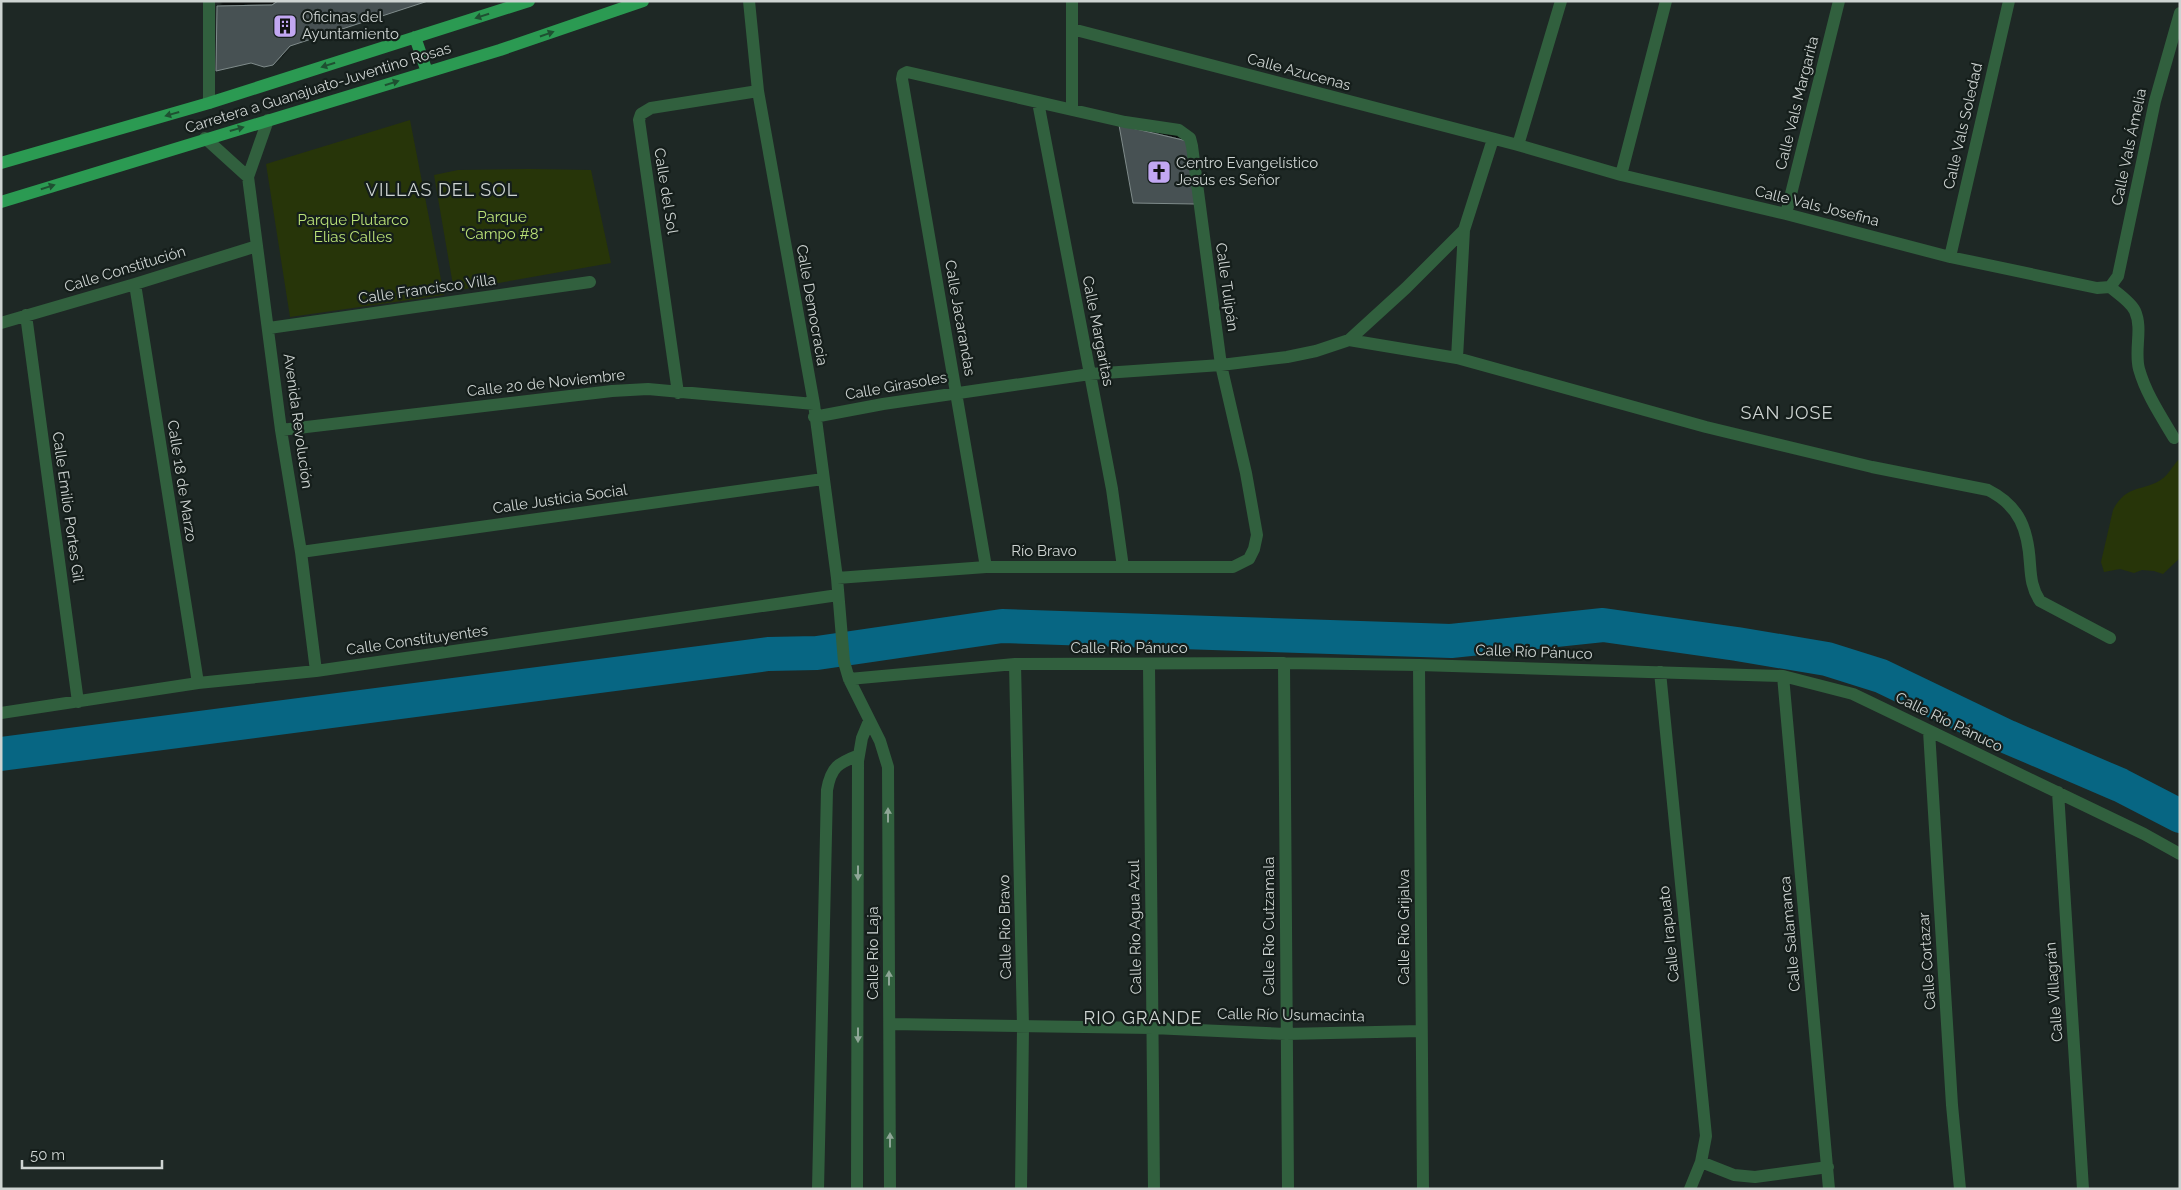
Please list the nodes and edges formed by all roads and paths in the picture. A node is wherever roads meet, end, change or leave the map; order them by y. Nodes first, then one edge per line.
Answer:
1 (209, 1) edge
2 (529, 1) edge
3 (643, 1) edge
4 (749, 1) edge
5 (1072, 1) edge
6 (1561, 1) edge
7 (1666, 1) edge
8 (1839, 1) edge
9 (2009, 1) edge
10 (515, 3) edge
11 (2180, 13) edge
12 (1072, 29) junction
13 (415, 37) junction
14 (427, 72) junction
15 (758, 91) junction
16 (1038, 102) junction
17 (209, 103) junction
18 (1072, 110) junction
19 (268, 120) junction
20 (205, 138) junction
21 (1493, 139) junction
22 (1518, 145) junction
23 (1, 163) edge
24 (1621, 175) junction
25 (248, 177) junction
26 (1, 202) edge
27 (1786, 214) junction
28 (1464, 230) junction
29 (257, 246) junction
30 (1950, 257) junction
31 (590, 282) dead end
32 (135, 284) junction
33 (2110, 286) junction
34 (26, 315) junction
35 (1, 322) edge
36 (269, 328) junction
37 (1349, 340) junction
38 (1457, 358) junction
39 (1221, 365) junction
40 (1090, 374) junction
41 (956, 392) junction
42 (678, 393) junction
43 (814, 411) junction
44 (281, 430) junction
45 (2174, 438) dead end
46 (823, 479) junction
47 (301, 552) junction
48 (1249, 560) joint
49 (1123, 567) junction
50 (986, 568) junction
51 (837, 578) junction
52 (838, 595) junction
53 (2110, 638) dead end
54 (844, 662) joint
55 (1284, 663) junction
56 (1015, 664) junction
57 (1149, 664) junction
58 (1419, 666) junction
59 (316, 671) junction
60 (1660, 672) junction
61 (1783, 676) junction
62 (849, 679) junction
63 (198, 683) junction
64 (78, 702) junction
65 (1, 713) edge
66 (869, 721) junction
67 (1929, 731) junction
68 (859, 756) junction
69 (2058, 792) junction
70 (2180, 854) edge
71 (890, 1024) junction
72 (1023, 1027) junction
73 (1152, 1028) junction
74 (1421, 1031) junction
75 (1286, 1034) junction
76 (1701, 1162) junction
77 (1828, 1167) junction
78 (818, 1189) edge
79 (857, 1189) edge
80 (890, 1189) edge
81 (1021, 1189) edge
82 (1154, 1189) edge
83 (1288, 1189) edge
84 (1423, 1189) edge
85 (1690, 1189) edge
86 (1829, 1189) edge
87 (1960, 1189) edge
88 (2083, 1189) edge

1 - 17 street
2 - 10 main road, Carretera a Guanajuato-Juventino Rosas
14 -> 3 main road, Carretera a Guanajuato-Juventino Rosas
4 - 15 street, Calle Democracia
5 - 12 street
6 - 22 street
7 - 24 street
8 - 27 street, Calle Vals Margarita
9 - 30 street, Calle Vals Soledad
10 -> 13 main road, Carretera a Guanajuato-Juventino Rosas
11 - 33 street, Calle Vals Ámelia
12 - 18 street
12 - 21 street, Calle Azucenas
13 - 14 main road
13 -> 17 main road, Carretera a Guanajuato-Juventino Rosas
19 -> 14 main road, Carretera a Guanajuato-Juventino Rosas
15 - 42 street, Calle del Sol
15 - 43 street, Calle Democracia
16 - 18 street
16 - 40 street, Calle Margaritas
16 - 41 street, Calle Jacarandas
17 -> 23 main road, Carretera a Guanajuato-Juventino Rosas
18 - 39 street, Calle Tulipán
20 -> 19 main road, Carretera a Guanajuato-Juventino Rosas
19 - 25 street, Avenida Revolución
20 - 25 street
26 -> 20 main road, Carretera a Guanajuato-Juventino Rosas
21 - 22 street, Calle Azucenas
21 - 28 street
22 - 24 street, Calle Vals Josefina
24 - 27 street, Calle Vals Josefina
25 - 29 street, Avenida Revolución
27 - 30 street, Calle Vals Josefina
28 - 37 street
28 - 38 street
29 - 32 street, Calle Constitución
29 - 36 street, Avenida Revolución
30 - 33 street, Calle Vals Josefina
31 - 36 street, Calle Francisco Villa
32 - 34 street, Calle Constitución
32 - 63 street, Calle 18 de Marzo
33 - 45 street
34 - 35 street, Calle Constitución
34 - 64 street, Calle Emilio Portes Gil
36 - 44 street, Avenida Revolución
37 - 38 street
37 - 39 street, Calle Girasoles
38 - 53 street
39 - 40 street, Calle Girasoles
39 - 48 street, Calle Tulipán
40 - 41 street, Calle Girasoles
40 - 49 street, Calle Margaritas
41 - 43 street, Calle Girasoles
41 - 50 street, Calle Jacarandas
42 - 43 street, Calle 20 de Noviembre
42 - 44 street, Calle 20 de Noviembre
43 - 46 street, Calle Democracia
44 - 47 street, Avenida Revolución
46 - 47 street, Calle Justicia Social
46 - 51 street, Calle Democracia
47 - 59 street, Avenida Revolución
48 - 49 street, Río Bravo
49 - 50 street, Río Bravo
50 - 51 street, Río Bravo
51 - 52 street, Calle Democracia
52 - 54 street, Calle Democracia
52 - 59 street, Calle Constituyentes
54 - 62 street, Calle Río Laja
55 - 57 street, Calle Río Pánuco
55 - 58 street, Calle Río Pánuco
55 - 75 street, Calle Río Cutzamala
56 - 57 street, Calle Río Pánuco
56 - 62 street, Calle Río Pánuco
56 - 72 street, Calle Río Bravo
57 - 73 street, Calle Río Agua Azul
58 - 60 street, Calle Río Pánuco
58 - 74 street, Calle Río Grijalva
59 - 63 street, Calle Constituyentes
60 - 61 street, Calle Río Pánuco
60 - 76 street, Calle Irapuato
61 - 67 street, Calle Río Pánuco
61 - 77 street, Calle Salamanca
62 - 66 street, Calle Río Laja
63 - 64 street, Calle Constituyentes
64 - 65 street, Calle Constituyentes
66 - 68 street, Calle Río Laja
71 -> 66 street, Calle Río Laja
67 - 69 street, Calle Río Pánuco
67 - 87 street, Calle Cortazar
68 - 78 street
68 -> 79 street, Calle Río Laja
69 - 70 street, Calle Río Pánuco
69 - 88 street, Calle Villagrán
71 - 72 street, Calle Río Usumacinta
80 -> 71 street, Calle Río Laja
72 - 73 street, Calle Río Usumacinta
72 - 81 street, Calle Río Bravo
73 - 75 street, Calle Río Usumacinta
73 - 82 street, Calle Río Agua Azul
74 - 75 street, Calle Río Usumacinta
74 - 84 street, Calle Río Grijalva
75 - 83 street, Calle Río Cutzamala
76 - 77 street
76 - 85 street, Calle Irapuato
77 - 86 street, Calle Salamanca

